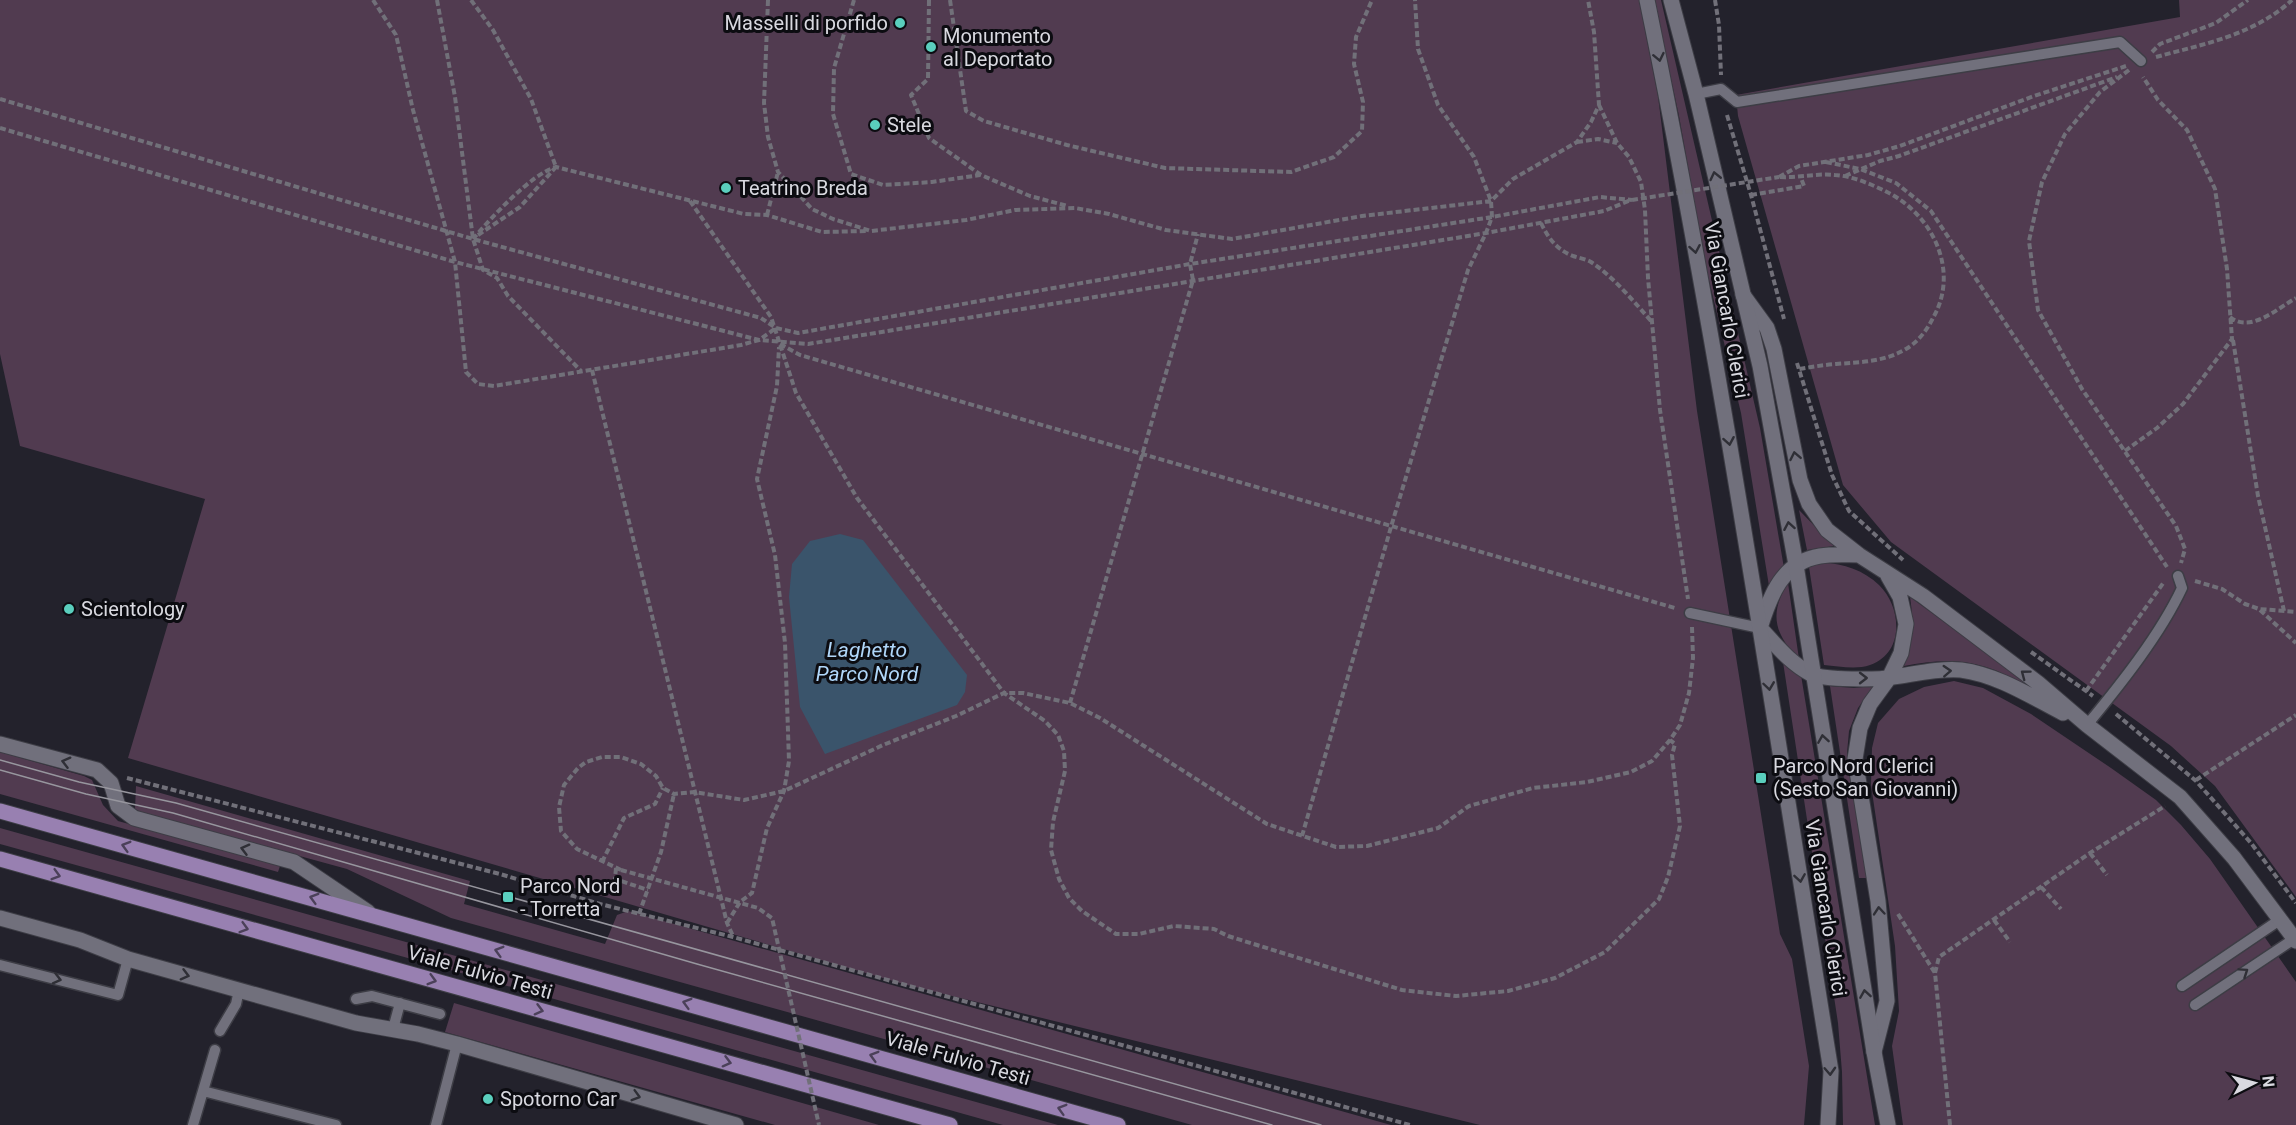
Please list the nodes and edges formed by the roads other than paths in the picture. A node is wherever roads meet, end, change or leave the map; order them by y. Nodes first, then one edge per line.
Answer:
1 (1647, 0) edge
2 (1671, 0) edge
3 (2141, 61) road end
4 (1696, 94) junction
5 (1742, 294) junction
6 (1859, 555) junction
7 (1796, 565) junction
8 (1887, 573) junction
9 (2178, 576) road end
10 (1690, 613) road end
11 (1760, 628) junction
12 (1813, 675) junction
13 (1889, 678) junction
14 (2087, 725) junction
15 (0, 744) edge
16 (0, 811) edge
17 (0, 859) edge
18 (370, 914) junction
19 (0, 918) edge
20 (2281, 919) junction
21 (2295, 940) edge
22 (128, 959) junction
23 (0, 965) edge
24 (2182, 986) dead end
25 (239, 990) junction
26 (356, 999) dead end
27 (400, 1003) junction
28 (2195, 1005) dead end
29 (440, 1014) dead end
30 (393, 1029) junction
31 (220, 1030) dead end
32 (457, 1044) junction
33 (215, 1050) dead end
34 (1874, 1052) junction
35 (203, 1091) junction
36 (193, 1125) edge
37 (336, 1125) edge
38 (436, 1125) edge
39 (736, 1125) edge
40 (950, 1125) edge
41 (1118, 1125) edge
42 (1828, 1125) edge
43 (1888, 1125) edge

1 -> 11 street, Via Giancarlo Clerici
2 - 4 street, Via Giancarlo Clerici
3 - 4 lane
5 -> 4 street, Via Giancarlo Clerici
6 -> 5 street, Via Giancarlo Clerici
7 -> 5 street, Via Giancarlo Clerici
6 - 7 street, Via Giancarlo Clerici
6 - 8 street, Via Giancarlo Clerici
7 - 11 street, Via Giancarlo Clerici
7 - 12 street, Via Giancarlo Clerici
8 - 13 street, Via Giancarlo Clerici
14 -> 8 street
9 - 14 lane
10 - 11 lane
11 - 12 street
11 -> 42 street, Via Giancarlo Clerici
12 -> 13 street
34 -> 12 street, Via Giancarlo Clerici
13 -> 14 street
34 -> 13 street, Via Giancarlo Clerici
14 - 20 street
18 -> 15 street, Viale Fulvio Testi
18 -> 16 main road, Viale Fulvio Testi
17 -> 40 main road, Viale Fulvio Testi
41 -> 18 main road, Viale Fulvio Testi
19 - 22 street
20 - 21 street
20 - 24 lane
28 -> 21 lane
23 -> 22 lane
22 -> 25 street
25 - 30 street
25 - 31 lane
26 - 27 lane
27 - 29 lane
27 - 30 lane
30 - 32 street
32 - 38 lane
32 -> 39 street
33 - 35 lane
34 - 43 street, Via Giancarlo Clerici
35 - 36 lane
35 - 37 lane

